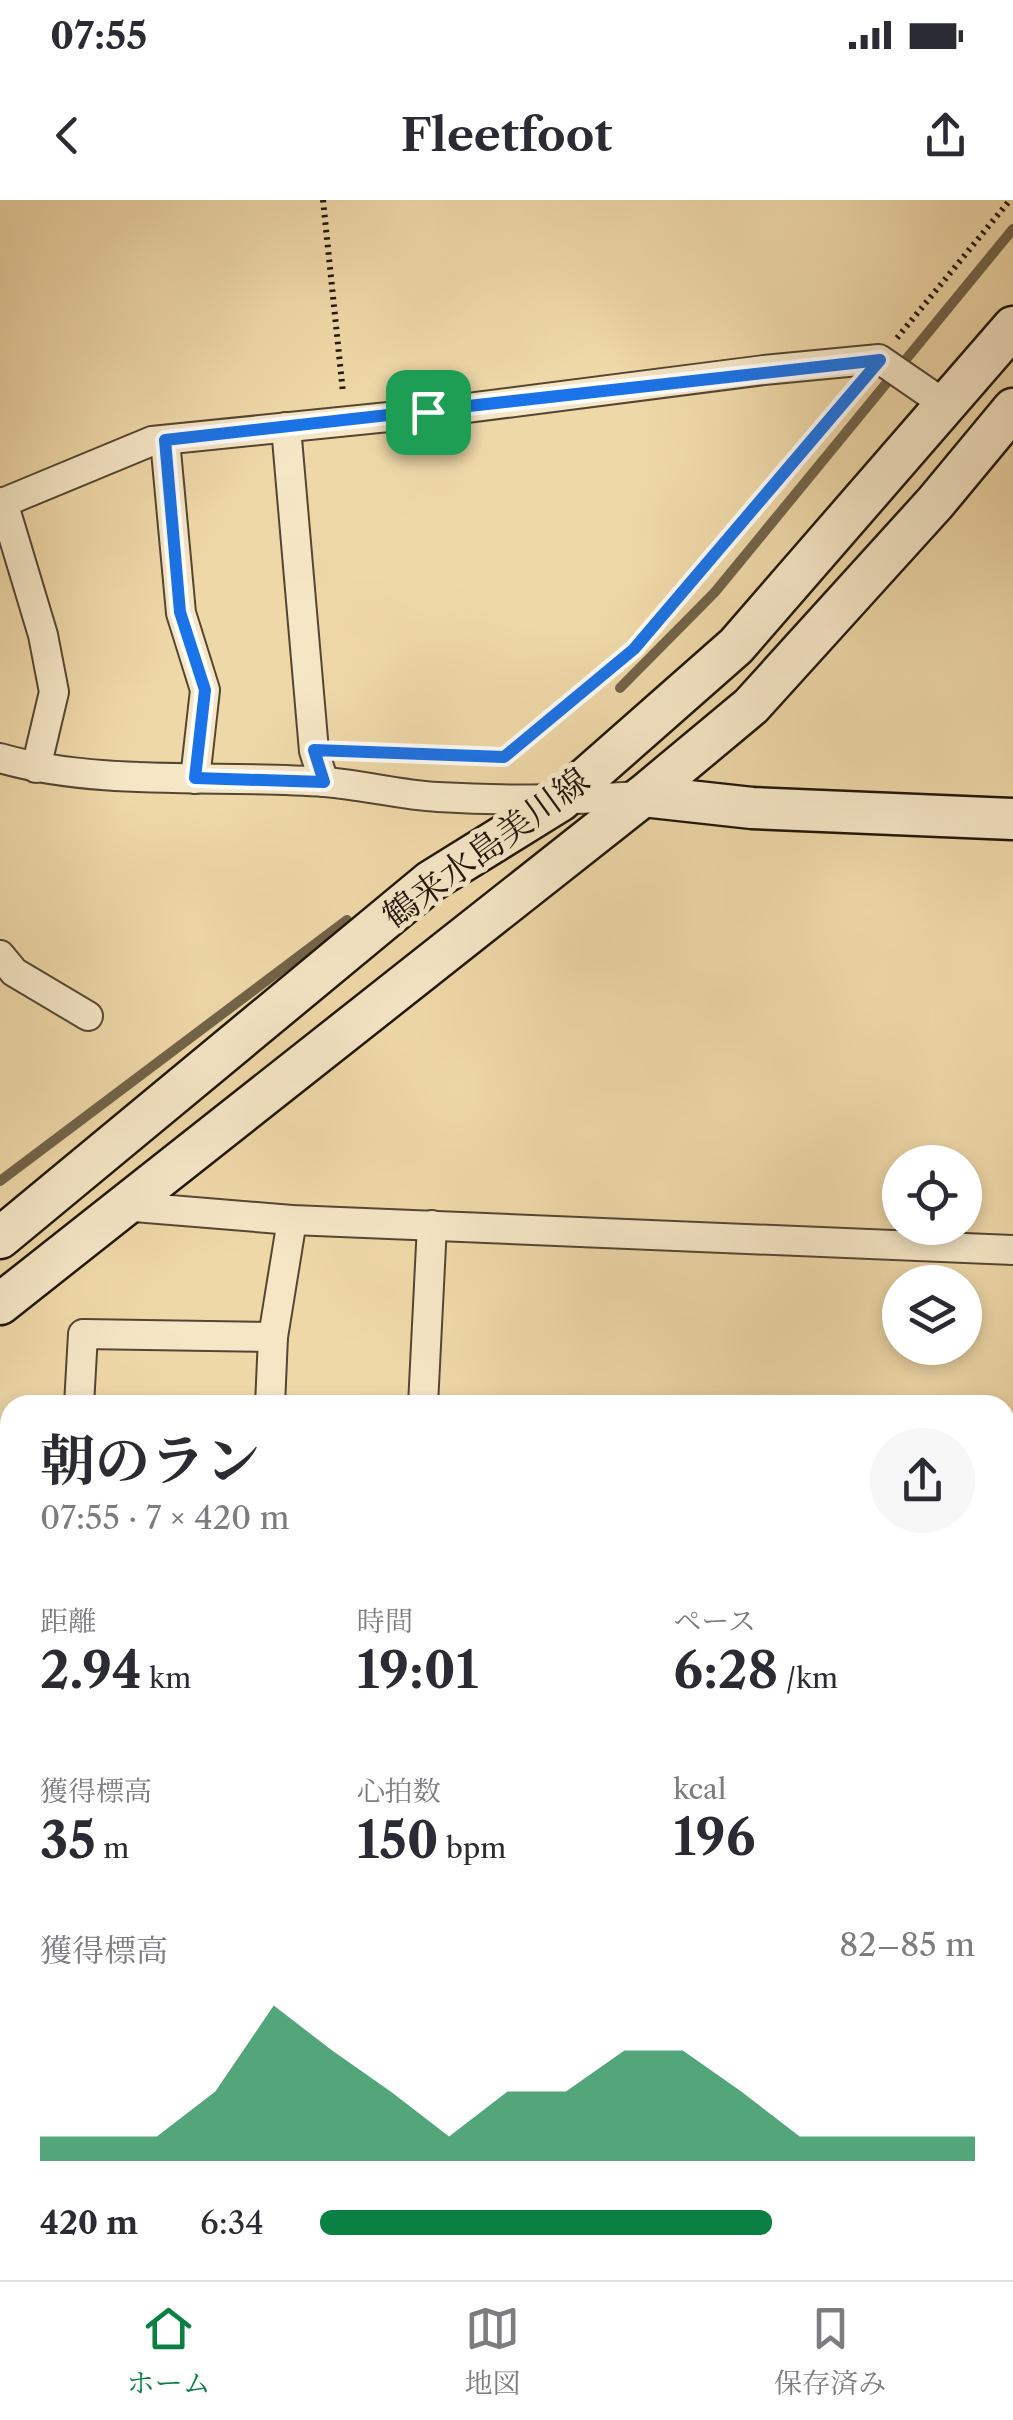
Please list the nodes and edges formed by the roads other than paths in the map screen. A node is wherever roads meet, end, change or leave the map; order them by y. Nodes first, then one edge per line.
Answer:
1 (1013, 328) edge
2 (946, 405) junction
3 (1013, 409) edge
4 (286, 427) junction
5 (165, 440) junction
6 (2, 503) edge
7 (0, 758) edge
8 (36, 768) junction
9 (195, 778) junction
10 (324, 782) junction
11 (643, 796) junction
12 (560, 802) junction
13 (1013, 819) edge
14 (0, 954) edge
15 (88, 1016) dead end
16 (122, 1206) junction
17 (292, 1220) junction
18 (432, 1225) junction
19 (0, 1238) edge
20 (1013, 1250) edge
21 (0, 1304) edge
22 (274, 1337) junction
23 (80, 1395) edge
24 (271, 1395) edge
25 (424, 1395) edge

1 - 2 main road, 鶴来水島美川線
2 - 4 street
2 - 12 main road, 鶴来水島美川線
3 - 11 main road, 鶴来水島美川線
4 - 5 street
4 - 10 street
5 - 6 street
5 - 9 street
6 - 8 street
7 - 8 street
8 - 9 street
9 - 10 street
10 - 12 street
11 - 12 street
11 - 13 main road
11 - 16 main road, 鶴来水島美川線
12 - 19 main road, 鶴来水島美川線
14 - 15 street
16 - 17 street
16 - 21 main road, 鶴来水島美川線
17 - 18 street
17 - 22 street
18 - 20 street
18 - 25 street
22 - 23 street
22 - 24 street

